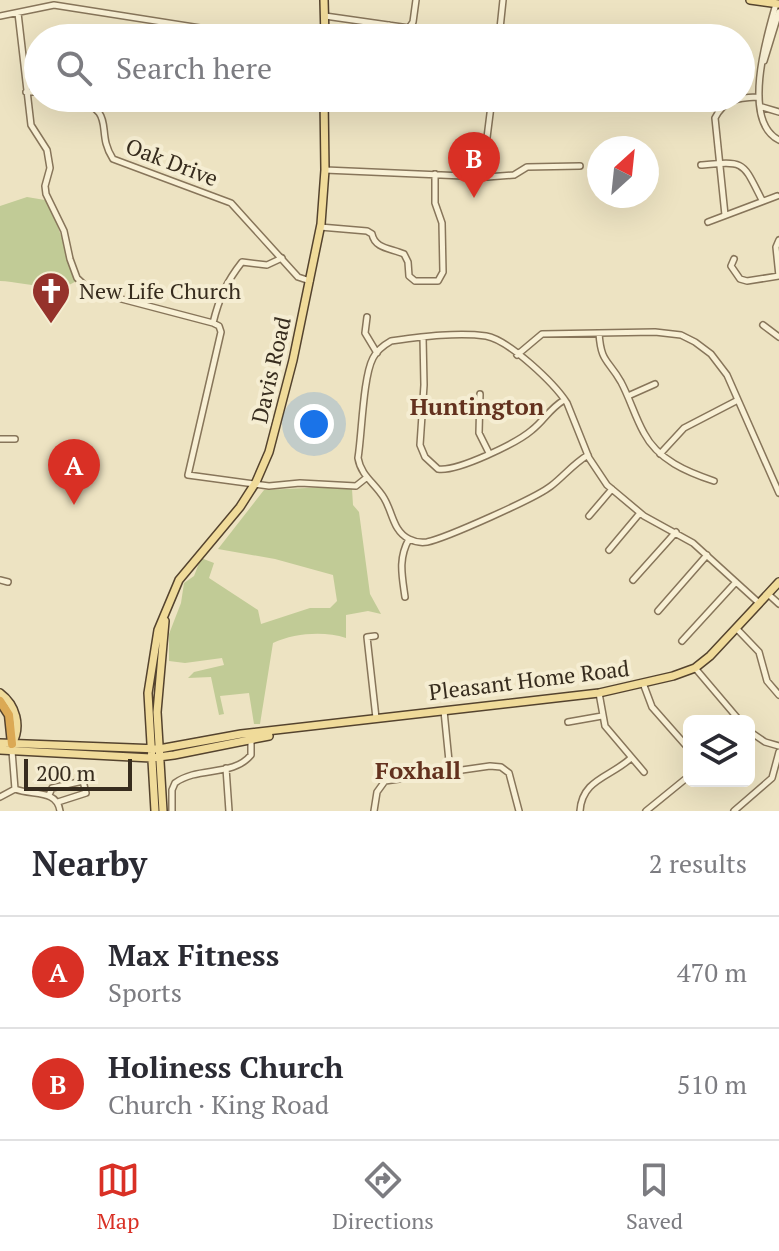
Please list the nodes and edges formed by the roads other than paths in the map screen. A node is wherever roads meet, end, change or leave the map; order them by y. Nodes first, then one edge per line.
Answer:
1 (324, 0) edge
2 (416, 0) edge
3 (503, 0) edge
4 (750, 0) edge
5 (778, 7) edge
6 (18, 13) junction
7 (0, 16) edge
8 (325, 16) junction
9 (175, 24) edge
10 (325, 24) edge
11 (382, 24) edge
12 (411, 24) edge
13 (500, 24) edge
14 (24, 72) edge
15 (759, 97) junction
16 (755, 98) edge
17 (762, 107) junction
18 (29, 112) edge
19 (98, 112) edge
20 (324, 112) edge
21 (490, 112) edge
22 (718, 112) edge
23 (779, 112) edge
24 (779, 140) edge
25 (719, 163) junction
26 (701, 165) dead end
27 (580, 166) dead end
28 (325, 170) junction
29 (435, 174) junction
30 (482, 177) junction
31 (777, 196) dead end
32 (762, 200) junction
33 (725, 215) junction
34 (708, 222) dead end
35 (320, 227) junction
36 (779, 240) edge
37 (282, 258) junction
38 (734, 259) dead end
39 (779, 276) edge
40 (310, 281) junction
41 (367, 317) dead end
42 (213, 323) junction
43 (763, 325) dead end
44 (599, 333) junction
45 (423, 337) junction
46 (779, 337) edge
47 (377, 353) junction
48 (517, 355) junction
49 (655, 384) dead end
50 (480, 394) dead end
51 (628, 396) junction
52 (564, 400) junction
53 (738, 400) junction
54 (0, 439) edge
55 (15, 439) dead end
56 (489, 453) junction
57 (660, 454) junction
58 (588, 455) junction
59 (366, 478) junction
60 (714, 481) dead end
61 (256, 482) junction
62 (612, 489) junction
63 (779, 493) edge
64 (640, 513) junction
65 (589, 516) dead end
66 (676, 532) junction
67 (409, 539) junction
68 (609, 550) dead end
69 (707, 555) junction
70 (0, 580) edge
71 (633, 580) dead end
72 (8, 582) dead end
73 (736, 582) junction
74 (779, 582) edge
75 (768, 594) junction
76 (405, 597) dead end
77 (759, 603) junction
78 (779, 604) edge
79 (658, 611) dead end
80 (737, 629) junction
81 (375, 636) dead end
82 (682, 641) dead end
83 (695, 668) junction
84 (643, 683) junction
85 (0, 693) edge
86 (599, 693) junction
87 (779, 695) edge
88 (0, 701) edge
89 (444, 710) junction
90 (735, 715) edge
91 (602, 716) junction
92 (376, 718) junction
93 (568, 722) dead end
94 (755, 735) edge
95 (250, 737) junction
96 (683, 742) edge
97 (0, 743) edge
98 (12, 747) junction
99 (779, 749) edge
100 (0, 750) edge
101 (155, 753) junction
102 (631, 758) junction
103 (226, 768) junction
104 (450, 771) junction
105 (644, 772) dead end
106 (683, 781) edge
107 (15, 789) junction
108 (49, 795) junction
109 (0, 797) edge
110 (58, 802) junction
111 (60, 811) edge
112 (155, 811) edge
113 (163, 811) edge
114 (172, 811) edge
115 (229, 811) edge
116 (374, 811) edge
117 (519, 811) edge
118 (580, 811) edge
119 (646, 811) edge
120 (734, 811) edge

1 - 8 main road
2 - 12 street
3 - 13 street
4 - 5 main road
5 - 15 street
6 - 7 street
6 - 9 street
6 - 14 street
8 - 10 main road
8 - 11 street
15 - 16 street
15 - 17 street
17 - 23 street
17 - 24 street
18 - 42 street
19 - 37 street, Oak Drive
20 - 28 main road, Davis Road
21 - 30 street
22 - 25 street
25 - 26 street
25 - 32 street
25 - 33 street
27 - 30 street
28 - 29 street
28 - 35 main road, Davis Road
29 - 30 street
29 - 35 street
31 - 32 street
32 - 33 street
33 - 34 street
35 - 40 main road, Davis Road
36 - 39 street
37 - 40 street, Oak Drive
37 - 42 street
38 - 39 street
40 - 61 main road, Davis Road
41 - 47 street
42 - 61 street
43 - 46 street
44 - 48 street
44 - 51 street
44 - 53 street
45 - 47 street
45 - 48 street
45 - 56 street
47 - 59 street
48 - 52 street
49 - 51 street
50 - 56 street
51 - 57 street
52 - 56 street
52 - 58 street
53 - 57 street
53 - 63 street
54 - 55 street
57 - 60 street
58 - 62 street
58 - 67 street
59 - 61 street
59 - 67 street
61 - 101 main road, Davis Road
62 - 64 street
62 - 65 street
64 - 66 street
64 - 68 street
66 - 69 street
66 - 71 street
67 - 76 street
69 - 73 street
69 - 79 street
70 - 72 street
73 - 77 street
73 - 82 street
74 - 75 main road, Pleasant Home Road
75 - 77 main road, Pleasant Home Road
75 - 78 street
77 - 80 main road, Pleasant Home Road
80 - 83 main road, Pleasant Home Road
80 - 87 street
81 - 92 street
83 - 84 main road, Pleasant Home Road
83 - 90 street
84 - 86 main road, Pleasant Home Road
84 - 96 street
85 - 98 main road
86 - 89 main road, Pleasant Home Road
86 - 91 street
88 - 98 highway
89 - 92 main road, Pleasant Home Road
89 - 104 street
91 - 93 street
91 - 102 street
92 - 95 main road, Pleasant Home Road
94 - 99 street
95 - 101 main road, Pleasant Home Road
95 - 103 street
97 - 98 main road
98 - 100 main road
98 - 101 main road, Pleasant Home Road
98 - 107 street
99 - 120 street
101 - 112 main road
101 - 113 main road
102 - 105 street
102 - 118 street
103 - 114 street
103 - 115 street
104 - 116 street
104 - 117 street
106 - 119 street
107 - 108 street
107 - 109 street
108 - 110 street
108 - 110 street
110 - 111 street

